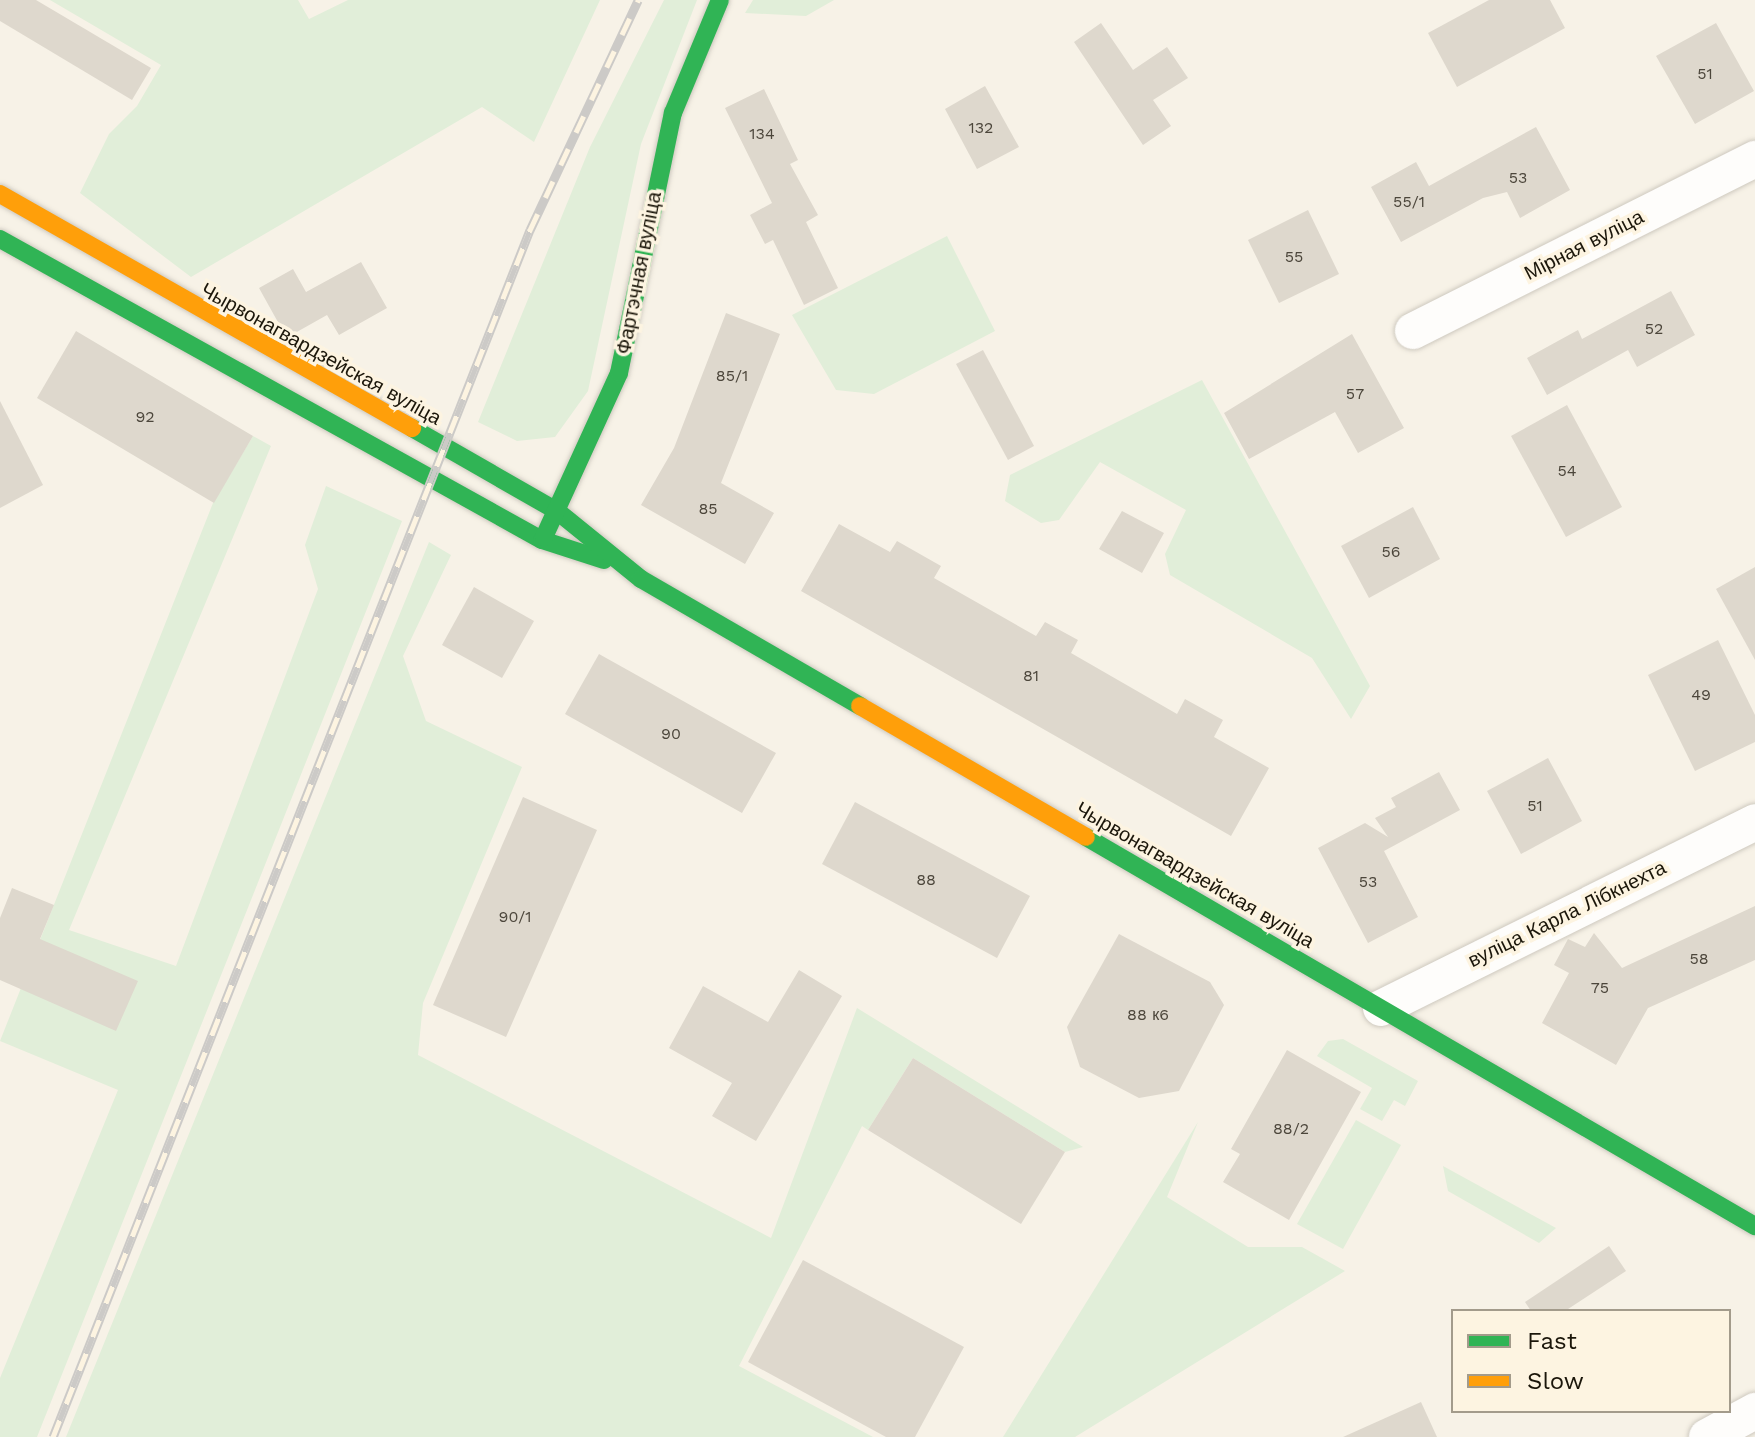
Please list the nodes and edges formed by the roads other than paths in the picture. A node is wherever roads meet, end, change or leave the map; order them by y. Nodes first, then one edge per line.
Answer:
1 (720, 0) edge
2 (1755, 159) edge
3 (0, 194) edge
4 (41, 219) junction
5 (6, 253) edge
6 (1413, 331) dead end
7 (557, 511) junction
8 (542, 540) junction
9 (614, 562) junction
10 (1755, 822) edge
11 (1381, 1008) junction
12 (1755, 1226) edge
13 (1755, 1411) edge
14 (1707, 1437) edge

1 - 7 main road, Фартэчная вуліца
2 - 6 street, Мірная вуліца
3 - 4 main road, Чырвонагвардзейская вуліца
4 - 5 street
4 - 7 main road, Чырвонагвардзейская вуліца
5 - 8 main road, Чырвонагвардзейская вуліца
7 - 8 main road, Фартэчная вуліца
7 - 9 main road, Чырвонагвардзейская вуліца
8 - 9 main road, Чырвонагвардзейская вуліца
9 - 11 main road, Чырвонагвардзейская вуліца
10 - 11 street, вуліца Карла Лібкнехта
11 - 12 main road, Чырвонагвардзейская вуліца
13 - 14 street

